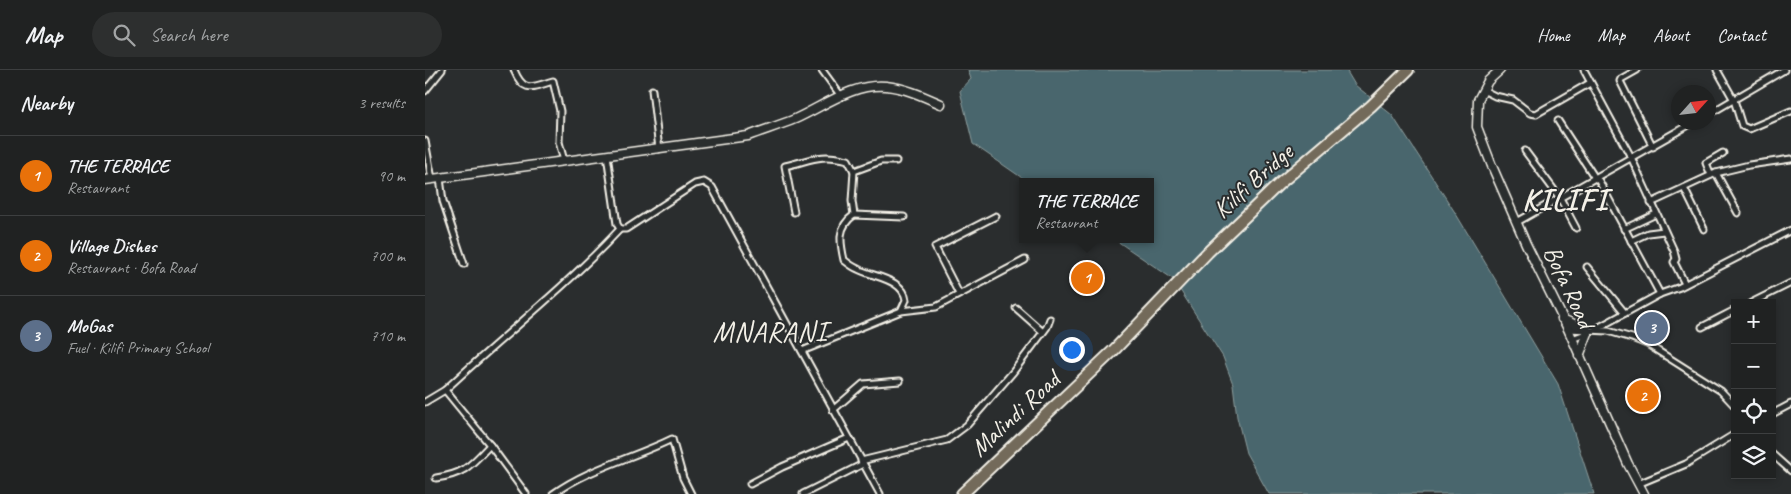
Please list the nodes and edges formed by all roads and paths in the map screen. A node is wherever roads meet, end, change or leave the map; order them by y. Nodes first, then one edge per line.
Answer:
1 (442, 70) edge
2 (514, 70) edge
3 (821, 70) edge
4 (1500, 70) edge
5 (1584, 70) edge
6 (1637, 70) edge
7 (1717, 70) edge
8 (1782, 71) edge
9 (1405, 73) edge
10 (1590, 83) junction
11 (652, 90) dead end
12 (1483, 90) junction
13 (425, 91) edge
14 (841, 96) junction
15 (1733, 100) junction
16 (941, 104) dead end
17 (1716, 110) edge
18 (1791, 111) edge
19 (1558, 121) dead end
20 (1681, 130) edge
21 (425, 141) edge
22 (1653, 147) junction
23 (659, 148) junction
24 (1525, 152) dead end
25 (1723, 153) dead end
26 (607, 155) junction
27 (1631, 158) junction
28 (1791, 159) edge
29 (896, 161) dead end
30 (563, 162) junction
31 (854, 171) junction
32 (1714, 174) junction
33 (1595, 178) junction
34 (432, 179) edge
35 (1684, 188) junction
36 (1560, 198) junction
37 (1651, 203) junction
38 (794, 212) dead end
39 (1738, 213) dead end
40 (1656, 214) junction
41 (854, 215) junction
42 (996, 216) dead end
43 (904, 217) dead end
44 (1517, 222) junction
45 (1576, 228) dead end
46 (620, 229) junction
47 (1624, 229) junction
48 (1704, 229) dead end
49 (1791, 230) edge
50 (1664, 231) junction
51 (1631, 241) junction
52 (1025, 260) dead end
53 (464, 264) dead end
54 (1587, 267) dead end
55 (1791, 283) edge
56 (1685, 284) junction
57 (959, 294) junction
58 (1660, 294) junction
59 (1759, 299) edge
60 (1017, 308) dead end
61 (901, 311) junction
62 (1731, 312) edge
63 (1625, 313) junction
64 (1050, 319) dead end
65 (1562, 319) junction
66 (1140, 323) joint
67 (1702, 327) dead end
68 (1568, 329) junction
69 (1592, 331) junction
70 (1043, 332) junction
71 (1572, 339) junction
72 (801, 351) junction
73 (1579, 356) junction
74 (900, 381) dead end
75 (445, 390) junction
76 (425, 402) edge
77 (1731, 402) edge
78 (1791, 404) edge
79 (833, 410) junction
80 (1776, 412) edge
81 (1731, 436) edge
82 (849, 438) junction
83 (490, 445) junction
84 (1776, 458) edge
85 (862, 462) junction
86 (1791, 471) edge
87 (436, 478) dead end
88 (751, 484) dead end
89 (1638, 484) junction
90 (526, 494) edge
91 (553, 494) edge
92 (691, 494) edge
93 (803, 494) edge
94 (880, 494) edge
95 (962, 494) edge
96 (1644, 494) edge

1 - 13 street
2 - 30 street
3 - 14 street
4 - 12 street, Bofa Road
5 - 10 street
6 - 22 street
7 - 15 street
8 - 15 street
9 - 66 highway, Kilifi Bridge
10 - 12 street
10 - 27 street
11 - 23 street
12 - 44 street, Bofa Road
14 - 16 street
14 - 23 street
15 - 17 street
15 - 18 street
19 - 33 street
20 - 22 street
21 - 34 street
22 - 27 street
23 - 26 street
24 - 36 street
25 - 32 street
26 - 30 street
26 - 46 street
27 - 33 street
27 - 37 street
28 - 32 street
29 - 31 street
30 - 34 street
31 - 38 street
31 - 41 street
32 - 35 street
32 - 39 street
33 - 36 street
33 - 47 street
34 - 53 street
35 - 37 street
35 - 48 street
36 - 44 street
36 - 45 street
37 - 40 street
40 - 47 street
40 - 50 street
41 - 43 street
41 - 61 street
42 - 57 street
44 - 65 street, Bofa Road
46 - 72 street
46 - 75 street
47 - 51 street
49 - 56 street
50 - 51 street
50 - 56 street
51 - 58 street
52 - 57 street
54 - 63 street
55 - 59 street
56 - 58 street
57 - 61 street
58 - 63 street
60 - 70 street
61 - 72 street
62 - 67 street
63 - 69 street
64 - 70 street
65 - 68 street, Bofa Road
65 - 69 street
66 - 95 highway, Malindi Road
68 - 69 street
68 - 71 street, Bofa Road
69 - 71 street
69 - 73 street
69 - 77 street
70 - 85 street
71 - 73 street, Bofa Road
72 - 79 street
73 - 89 street, Bofa Road
74 - 79 street
75 - 76 street
75 - 83 street
78 - 80 street
79 - 82 street
81 - 89 street
82 - 85 street
82 - 88 street
83 - 87 street
83 - 90 street
84 - 86 street
85 - 93 street
85 - 94 street
89 - 96 street, Bofa Road
91 - 92 street

